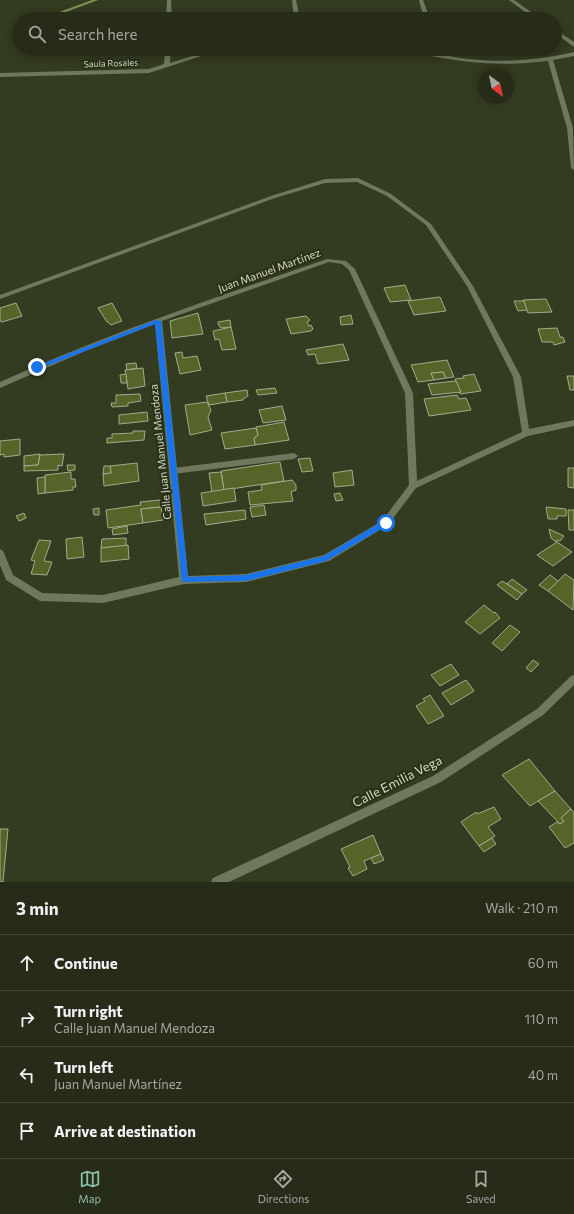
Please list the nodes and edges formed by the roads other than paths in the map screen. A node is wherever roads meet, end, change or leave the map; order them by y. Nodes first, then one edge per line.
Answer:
1 (169, 0) edge
2 (294, 0) edge
3 (421, 0) edge
4 (511, 0) edge
5 (169, 12) edge
6 (296, 12) edge
7 (424, 12) edge
8 (528, 12) edge
9 (562, 36) edge
10 (574, 45) edge
11 (574, 54) edge
12 (168, 56) edge
13 (198, 56) edge
14 (432, 56) edge
15 (439, 58) joint
16 (550, 60) junction
17 (167, 66) junction
18 (0, 76) edge
19 (572, 130) edge
20 (574, 168) edge
21 (0, 297) edge
22 (158, 321) junction
23 (0, 385) edge
24 (574, 423) edge
25 (526, 433) junction
26 (294, 456) dead end
27 (173, 471) junction
28 (413, 486) junction
29 (0, 553) edge
30 (184, 580) junction
31 (574, 680) edge
32 (217, 882) edge

1 - 5 street
2 - 6 street
3 - 7 street
4 - 8 street
9 - 10 street
11 - 16 street
12 - 17 street
13 - 17 street, Saula Rosales
14 - 15 street
15 - 16 street
16 - 19 street
17 - 18 street, Saula Rosales
19 - 20 street
21 - 25 street
22 - 23 street, Juan Manuel Martínez
22 - 27 street, Calle Juan Manuel Mendoza
22 - 28 street, Juan Manuel Martínez
24 - 25 street
25 - 28 street
26 - 27 street
27 - 30 street, Calle Juan Manuel Mendoza
28 - 30 street
29 - 30 street
31 - 32 street, Calle Emilia Vega

